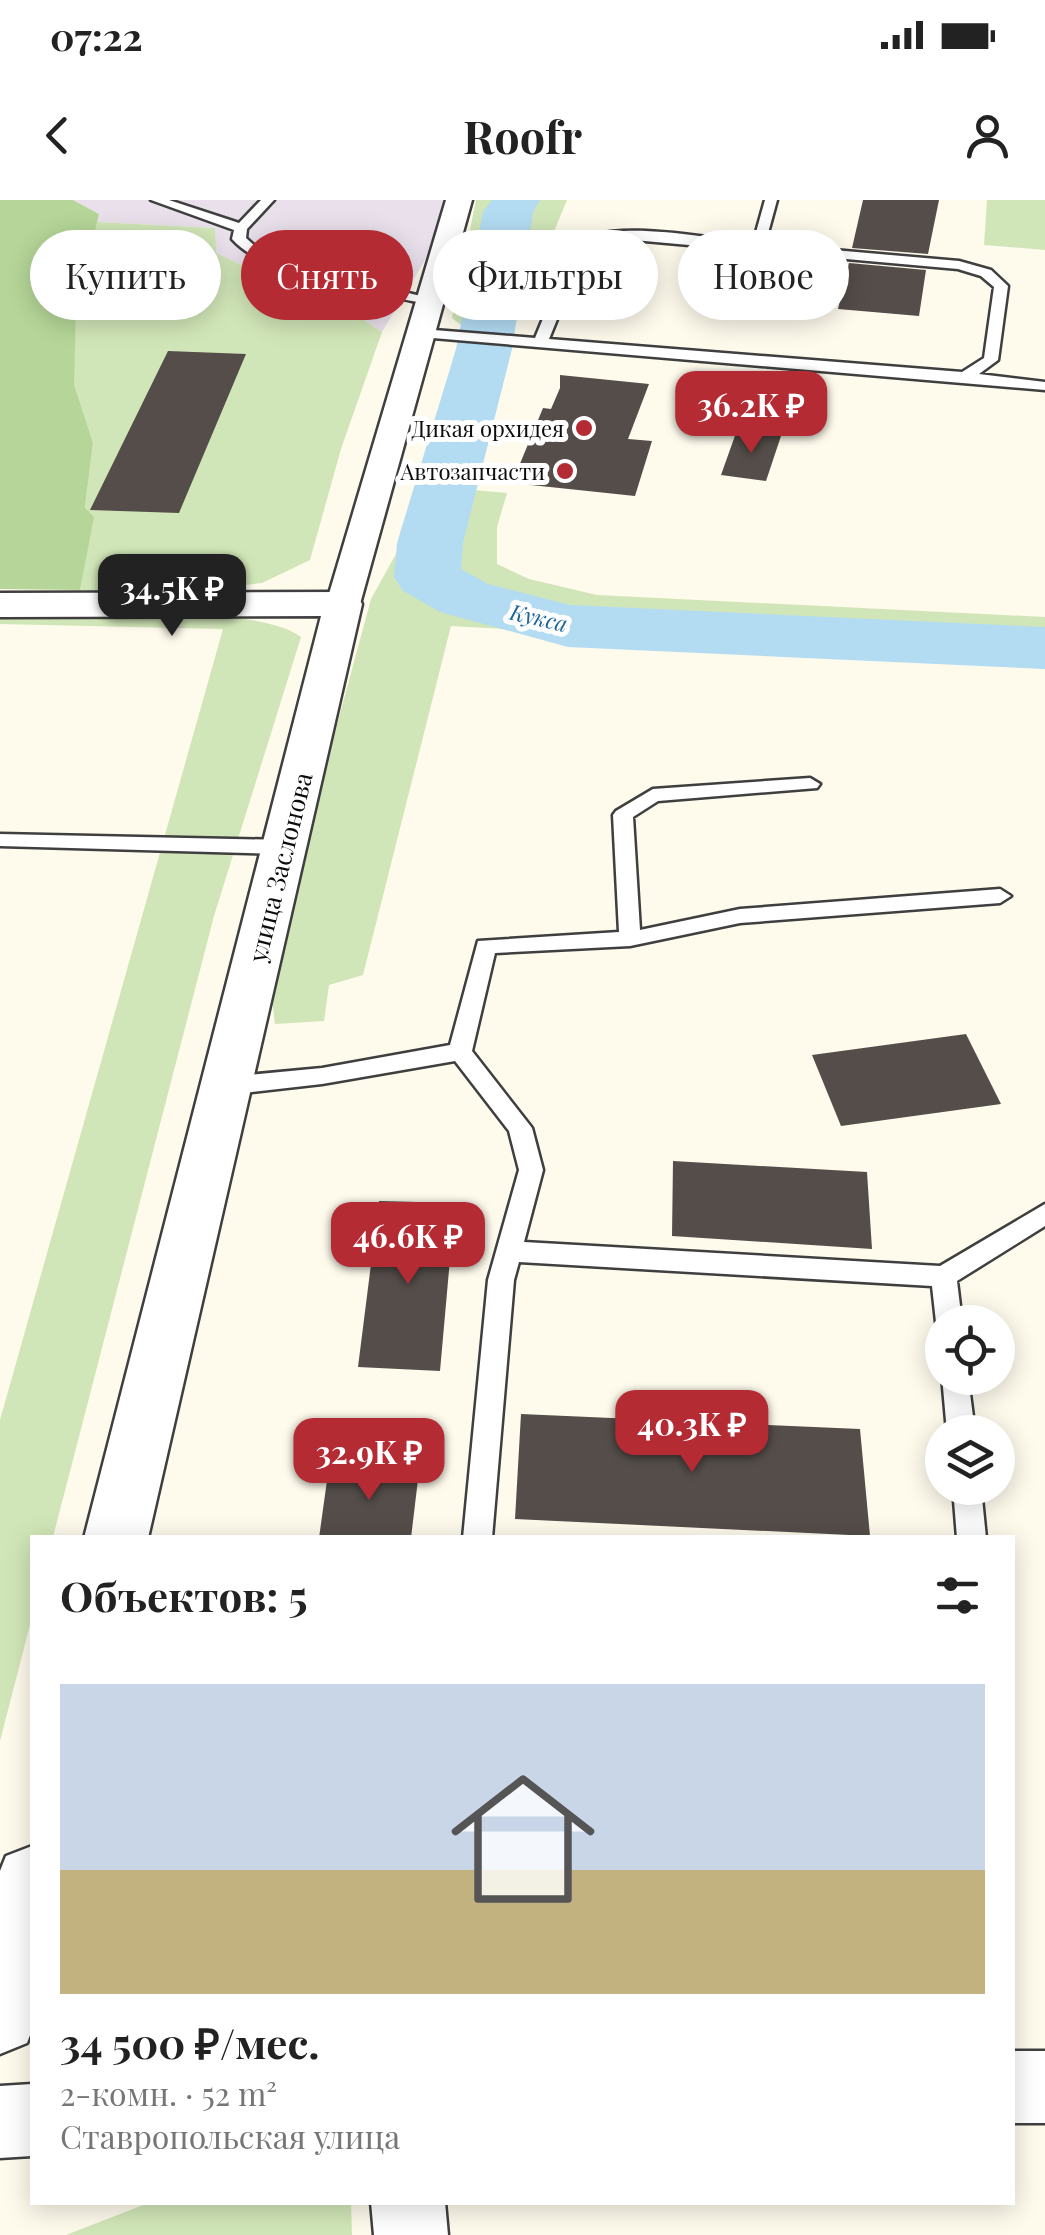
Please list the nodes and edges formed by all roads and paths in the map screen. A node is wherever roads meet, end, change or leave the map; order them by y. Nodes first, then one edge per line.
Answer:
1 (157, 200) edge
2 (268, 200) edge
3 (459, 200) edge
4 (771, 200) edge
5 (241, 228) junction
6 (763, 230) edge
7 (678, 240) edge
8 (849, 255) edge
9 (430, 300) junction
10 (421, 334) junction
11 (541, 341) junction
12 (965, 377) junction
13 (1045, 386) edge
14 (343, 604) junction
15 (0, 605) edge
16 (810, 784) dead end
17 (0, 840) edge
18 (284, 847) junction
19 (1000, 896) dead end
20 (630, 939) junction
21 (460, 1052) junction
22 (226, 1086) junction
23 (1045, 1214) edge
24 (508, 1251) junction
25 (944, 1276) junction
26 (947, 1305) edge
27 (968, 1505) edge
28 (117, 1535) edge
29 (477, 1535) edge
30 (972, 1535) edge
31 (30, 1890) edge
32 (0, 2016) edge
33 (1045, 2087) edge
34 (1015, 2088) edge
35 (30, 2120) edge
36 (0, 2122) edge
37 (408, 2205) edge
38 (411, 2235) edge

1 - 5 lane
2 - 5 lane
3 - 9 street, улица Заслонова
4 - 6 lane
5 - 9 lane
7 - 11 lane
8 - 12 lane
9 - 10 street, улица Заслонова
10 - 11 lane
10 - 14 street, улица Заслонова
11 - 12 lane
12 - 13 lane
14 - 15 street
14 - 18 street, улица Заслонова
16 - 20 lane
17 - 18 lane
18 - 22 street, улица Заслонова
19 - 20 lane
20 - 21 lane
21 - 22 lane
21 - 24 lane
22 - 28 street, улица Заслонова
23 - 25 lane
24 - 25 lane
24 - 29 lane
25 - 26 lane
27 - 30 lane
31 - 32 street
33 - 34 street
35 - 36 street
37 - 38 street

